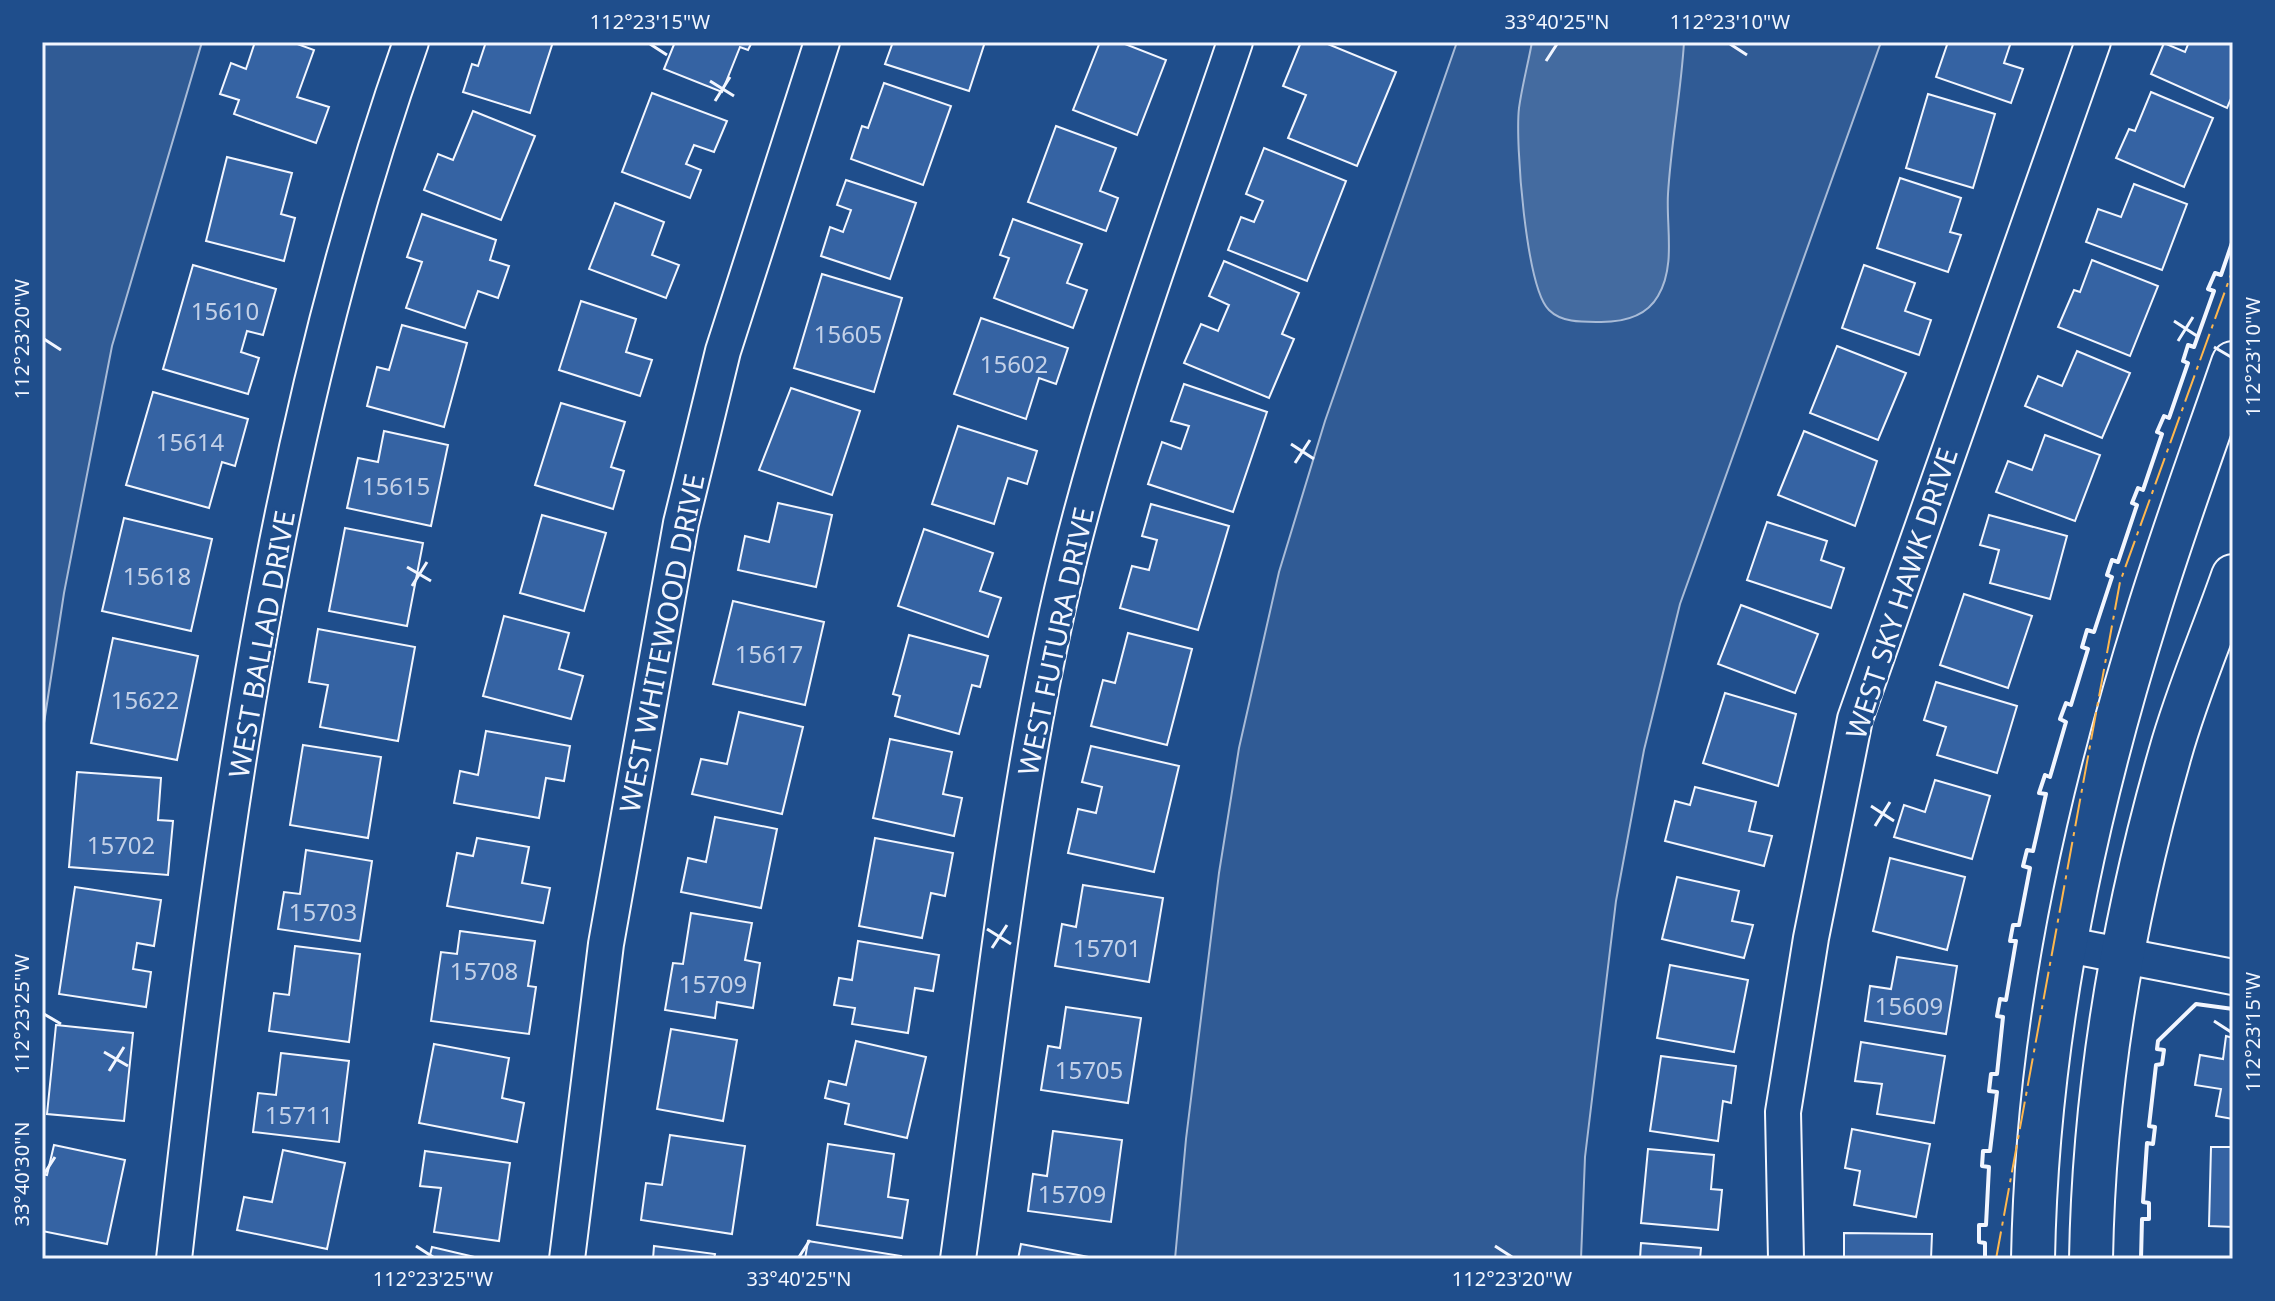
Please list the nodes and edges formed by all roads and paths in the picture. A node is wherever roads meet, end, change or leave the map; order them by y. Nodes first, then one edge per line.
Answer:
1 (411, 42) edge
2 (822, 42) edge
3 (1235, 42) edge
4 (2093, 42) edge
5 (2233, 363) edge
6 (2233, 576) edge
7 (2063, 944) junction
8 (2123, 955) junction
9 (2233, 977) edge
10 (174, 1259) edge
11 (567, 1259) edge
12 (958, 1259) edge
13 (1786, 1259) edge
14 (2033, 1259) edge
15 (2091, 1259) edge

1 - 10 street, WEST BALLAD DRIVE
2 - 11 street, WEST WHITEWOOD DRIVE
3 - 12 street, WEST FUTURA DRIVE
4 - 13 street, WEST SKY HAWK DRIVE
5 - 7 main road
6 - 8 main road
7 - 8 street
7 - 14 main road
8 - 9 street
8 - 15 main road

